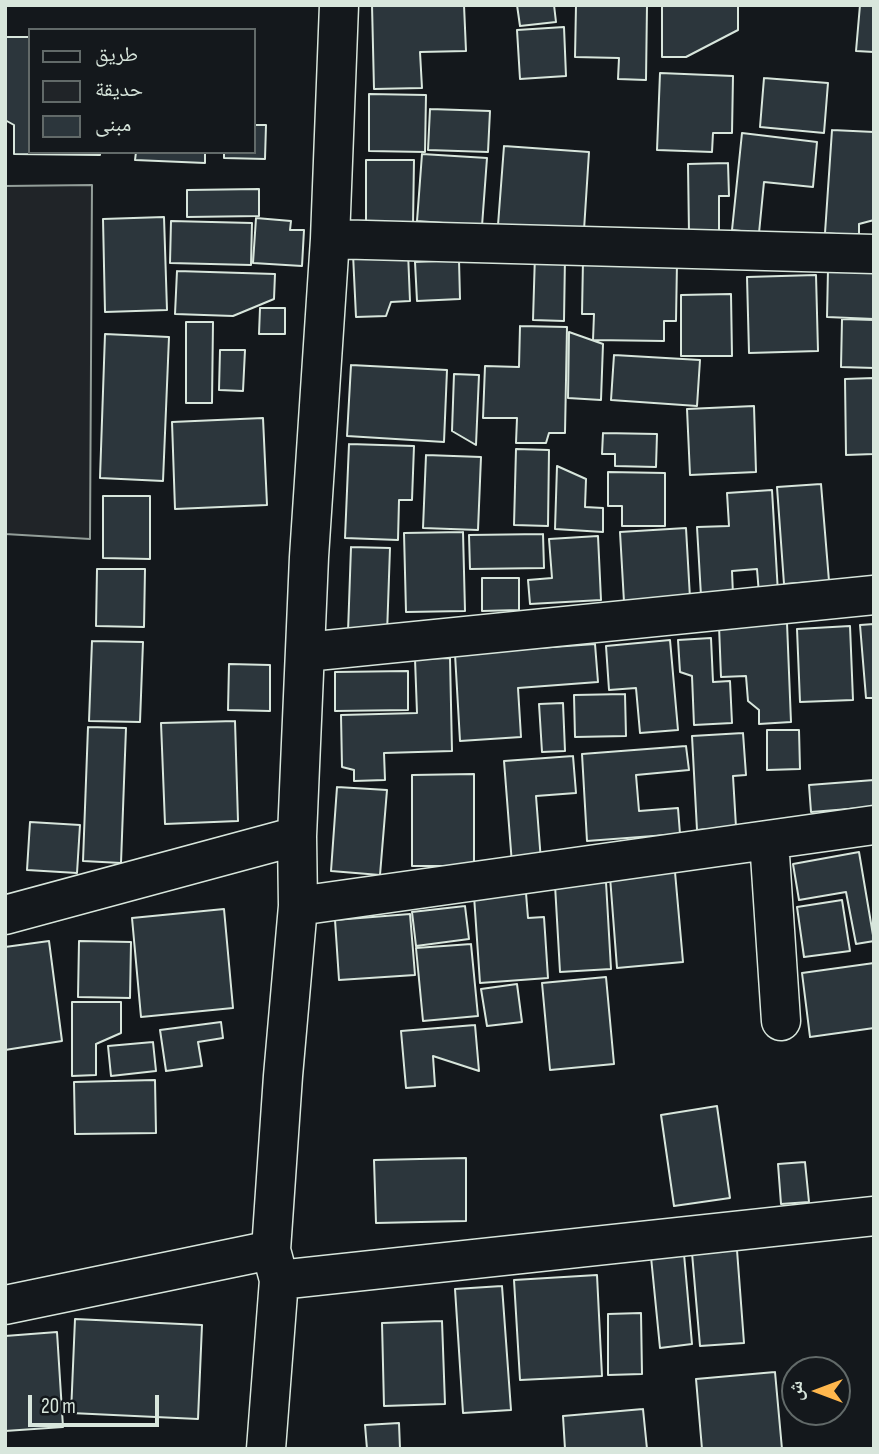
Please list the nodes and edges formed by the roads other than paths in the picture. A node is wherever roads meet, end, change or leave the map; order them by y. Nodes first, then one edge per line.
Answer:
1 (339, 5) edge
2 (330, 239) junction
3 (874, 254) edge
4 (874, 595) edge
5 (306, 652) junction
6 (874, 825) edge
7 (297, 836) junction
8 (769, 840) junction
9 (298, 906) junction
10 (5, 915) edge
11 (781, 1021) dead end
12 (874, 1216) edge
13 (275, 1265) junction
14 (5, 1306) edge
15 (266, 1449) edge

1 - 2 street
2 - 3 street
2 - 5 street
4 - 5 street
5 - 7 street
6 - 8 street
7 - 9 street
7 - 10 street
8 - 9 street
8 - 11 street
9 - 13 street
12 - 13 street
13 - 14 street
13 - 15 street

